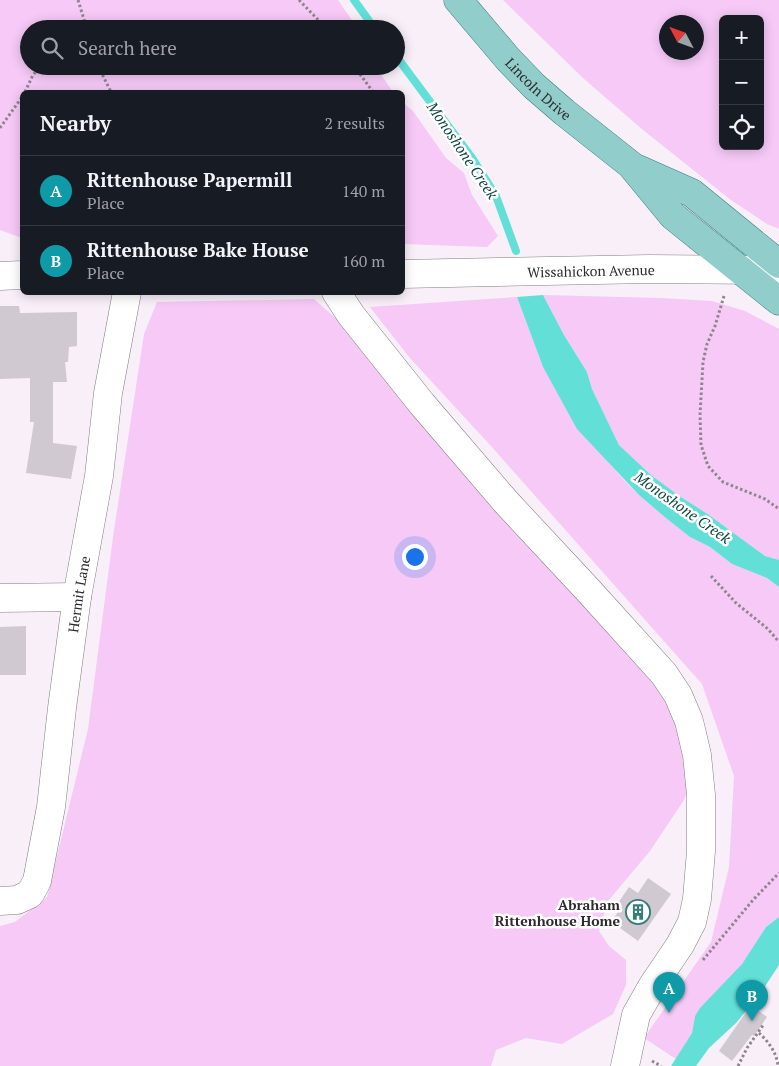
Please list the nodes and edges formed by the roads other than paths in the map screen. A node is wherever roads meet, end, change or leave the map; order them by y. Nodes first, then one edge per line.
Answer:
1 (458, 0) edge
2 (632, 166) junction
3 (779, 264) edge
4 (741, 270) junction
5 (779, 270) edge
6 (405, 274) edge
7 (20, 275) edge
8 (0, 276) edge
9 (126, 295) edge
10 (338, 295) edge
11 (779, 301) edge
12 (78, 597) junction
13 (0, 598) edge
14 (0, 901) edge
15 (625, 1066) edge

1 - 2 main road, Lincoln Drive
2 - 3 main road, Lincoln Drive
2 - 4 main road, Lincoln Drive
4 - 5 street, Wissahickon Avenue
4 - 6 street, Wissahickon Avenue
4 - 11 main road, Lincoln Drive
7 - 8 street
9 - 12 street, Hermit Lane
10 - 15 street
12 - 13 street
12 - 14 street, Hermit Lane

